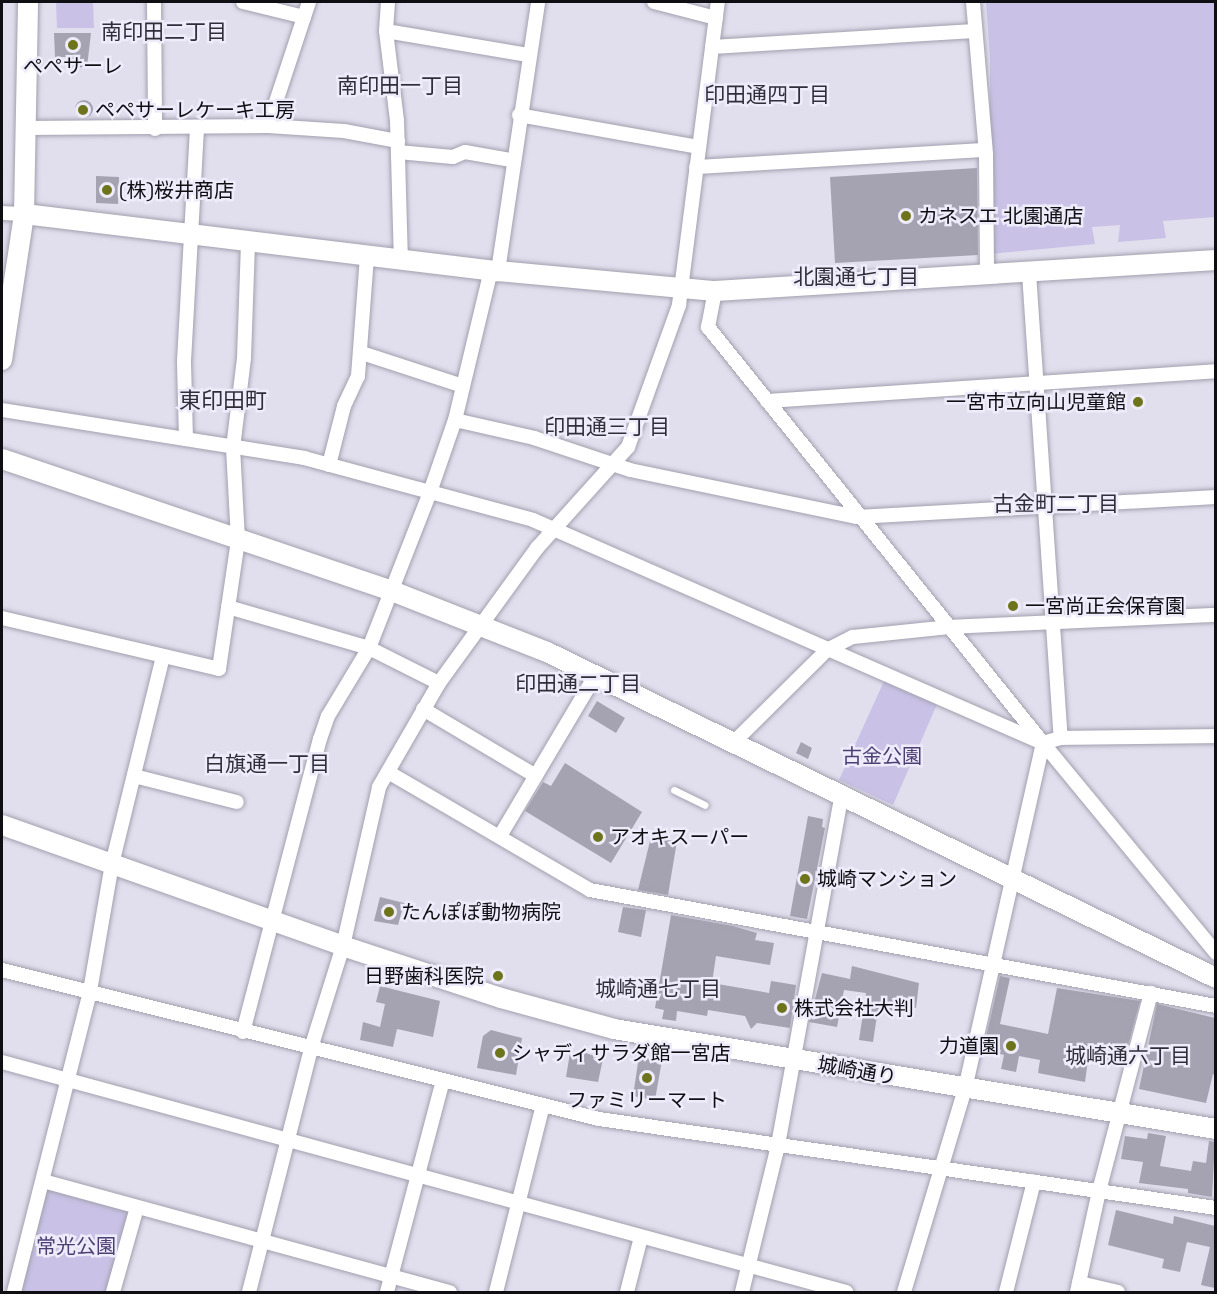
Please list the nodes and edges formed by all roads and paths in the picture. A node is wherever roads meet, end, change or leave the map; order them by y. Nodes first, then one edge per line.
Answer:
1 (28, 2) edge
2 (154, 2) edge
3 (243, 2) edge
4 (309, 2) edge
5 (388, 2) edge
6 (538, 2) edge
7 (654, 2) edge
8 (718, 2) edge
9 (973, 2) edge
10 (304, 17) junction
11 (716, 18) junction
12 (386, 31) junction
13 (975, 31) junction
14 (712, 47) junction
15 (528, 56) junction
16 (519, 115) junction
17 (268, 126) junction
18 (197, 127) junction
19 (26, 128) junction
20 (155, 129) junction
21 (398, 146) junction
22 (698, 147) junction
23 (985, 150) junction
24 (512, 160) junction
25 (696, 167) junction
26 (2, 213) edge
27 (24, 214) junction
28 (192, 236) junction
29 (248, 243) junction
30 (367, 255) junction
31 (401, 259) junction
32 (1215, 260) edge
33 (494, 271) junction
34 (1029, 273) junction
35 (987, 276) junction
36 (680, 289) junction
37 (716, 291) junction
38 (362, 353) junction
39 (2, 360) edge
40 (1215, 371) edge
41 (1035, 383) junction
42 (463, 386) junction
43 (767, 401) junction
44 (2, 410) edge
45 (455, 420) junction
46 (186, 439) junction
47 (234, 448) junction
48 (2, 459) edge
49 (613, 464) junction
50 (329, 465) junction
51 (429, 495) junction
52 (1215, 496) edge
53 (1046, 505) junction
54 (857, 517) junction
55 (555, 530) junction
56 (238, 540) junction
57 (392, 591) junction
58 (228, 607) junction
59 (1215, 615) edge
60 (2, 618) edge
61 (1053, 624) junction
62 (484, 625) junction
63 (949, 627) junction
64 (369, 648) junction
65 (827, 650) junction
66 (163, 656) junction
67 (596, 676) junction
68 (439, 683) junction
69 (423, 709) junction
70 (1215, 736) edge
71 (1061, 738) junction
72 (734, 742) junction
73 (1043, 743) junction
74 (388, 771) junction
75 (134, 776) junction
76 (536, 776) junction
77 (674, 790) dead end
78 (841, 797) junction
79 (237, 802) dead end
80 (705, 805) dead end
81 (2, 825) edge
82 (500, 836) junction
83 (112, 864) junction
84 (1010, 880) junction
85 (272, 921) junction
86 (816, 931) junction
87 (343, 946) junction
88 (1215, 953) edge
89 (990, 967) junction
90 (2, 970) edge
91 (1215, 978) edge
92 (90, 991) junction
93 (1151, 993) junction
94 (1215, 1006) edge
95 (243, 1032) junction
96 (311, 1048) junction
97 (792, 1060) junction
98 (2, 1062) edge
99 (69, 1078) junction
100 (442, 1080) junction
101 (965, 1089) junction
102 (543, 1105) junction
103 (1121, 1116) junction
104 (1215, 1129) edge
105 (287, 1139) junction
106 (778, 1145) junction
107 (943, 1167) junction
108 (416, 1175) junction
109 (43, 1181) junction
110 (1034, 1181) junction
111 (1099, 1191) junction
112 (519, 1203) junction
113 (137, 1207) junction
114 (1215, 1208) edge
115 (641, 1237) junction
116 (263, 1239) junction
117 (748, 1268) junction
118 (391, 1276) junction
119 (1078, 1288) edge
120 (837, 1291) edge
121 (14, 1293) edge
122 (113, 1293) edge
123 (249, 1293) edge
124 (387, 1293) edge
125 (450, 1293) edge
126 (496, 1293) edge
127 (627, 1293) edge
128 (742, 1293) edge
129 (904, 1293) edge
130 (1006, 1293) edge
131 (1118, 1293) edge

1 - 19 street
2 - 20 street
3 - 10 street
4 - 10 street
5 - 12 street
6 - 15 street
7 - 11 street
8 - 11 street
9 - 13 street
10 - 17 street
11 - 14 street
12 - 15 street
12 - 21 street
13 - 14 street
13 - 23 street
14 - 22 street
15 - 16 street
16 - 22 street
16 - 24 street
17 - 18 street
17 - 21 street
18 - 20 street
18 - 28 street
19 - 20 street
19 - 27 street
21 - 24 street
21 - 31 street
22 - 25 street
23 - 25 street
23 - 35 street
24 - 33 street
25 - 36 street
26 - 27 street
27 - 28 street
27 - 39 street
28 - 29 street
28 - 46 street
29 - 30 street
29 - 47 street
30 - 31 street
30 - 38 street
31 - 33 street
32 - 34 street
33 - 36 street
33 - 42 street
34 - 35 street
34 - 41 street
35 - 37 street
36 - 37 street
36 - 49 street
37 - 43 street
38 - 42 street
38 - 50 street
40 - 41 street
41 - 43 street
41 - 53 street
42 - 45 street
43 - 54 street
44 - 46 street
45 - 49 street
45 - 51 street
46 - 47 street
47 - 50 street
47 - 56 street
48 - 56 street
49 - 54 street
49 - 55 street
50 - 51 street
51 - 55 street
51 - 57 street
52 - 53 street
53 - 54 street
53 - 61 street
54 - 63 street
55 - 62 street
55 - 65 street
56 - 57 street
56 - 58 street
57 - 62 street
57 - 64 street
58 - 64 street
58 - 66 street
59 - 61 street
60 - 66 street
61 - 63 street
61 - 71 street
62 - 67 street
62 - 68 street
63 - 65 street
63 - 73 street
64 - 68 street
64 - 85 street
65 - 72 street
65 - 73 street
66 - 75 street
67 - 72 street
67 - 76 street
68 - 69 street
69 - 74 street
69 - 76 street
70 - 71 street
71 - 73 street
72 - 78 street
73 - 84 street
73 - 88 street
74 - 82 street
74 - 87 street
75 - 79 street
75 - 83 street
76 - 82 street
77 - 80 lane
78 - 84 street
78 - 86 street
81 - 83 street, 城崎通り
82 - 86 street
83 - 85 street, 城崎通り
83 - 92 street
84 - 89 street
84 - 91 street
85 - 87 street, 城崎通り
85 - 95 street
86 - 89 street
86 - 97 street
87 - 96 street
87 - 97 street, 城崎通り
89 - 93 street
89 - 101 street
90 - 92 street
92 - 95 street
92 - 99 street
93 - 94 street
93 - 103 street
95 - 96 street
96 - 100 street
96 - 105 street
97 - 101 street, 城崎通り
97 - 106 street
98 - 99 street
99 - 105 street
99 - 109 street
100 - 102 street
100 - 108 street
101 - 103 street, 城崎通り
101 - 107 street
102 - 106 street
102 - 112 street
103 - 104 street, 城崎通り
103 - 111 street
105 - 108 street
105 - 116 street
106 - 107 street
106 - 117 street
107 - 110 street
107 - 129 street
108 - 112 street
108 - 118 street
109 - 113 street
109 - 121 street
110 - 111 street
110 - 130 street
111 - 114 street
111 - 119 street
112 - 115 street
112 - 126 street
113 - 116 street
113 - 122 street
115 - 117 street
115 - 127 street
116 - 118 street
116 - 123 street
117 - 120 street
117 - 128 street
118 - 124 street
118 - 125 street
119 - 131 street

